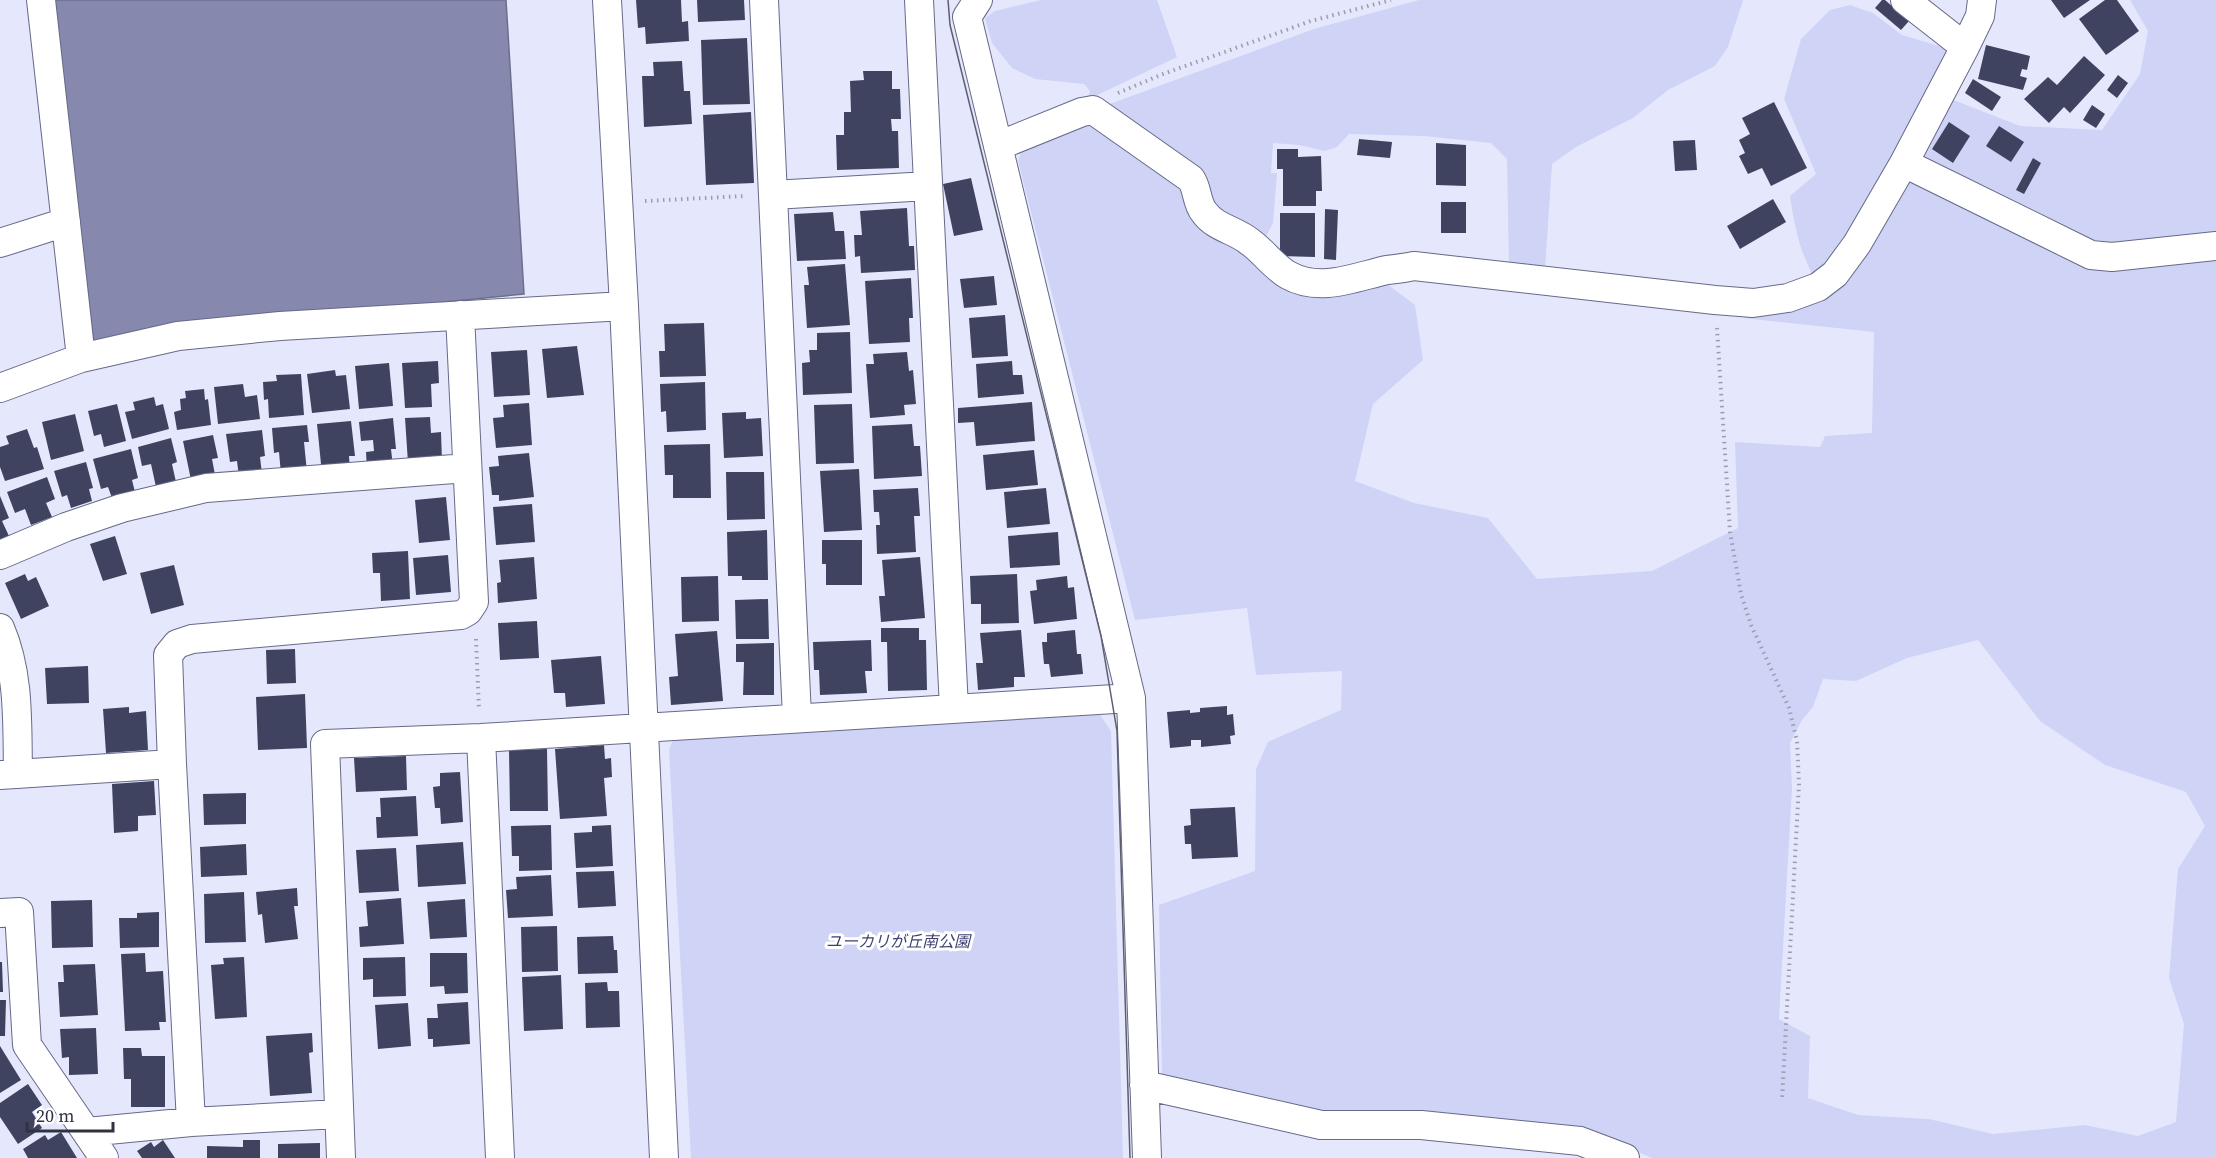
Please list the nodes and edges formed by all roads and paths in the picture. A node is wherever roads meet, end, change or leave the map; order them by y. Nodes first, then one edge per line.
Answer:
1 (41, 0) edge
2 (607, 0) edge
3 (764, 0) edge
4 (919, 0) edge
5 (978, 0) edge
6 (1391, 0) edge
7 (1905, 0) edge
8 (1982, 0) edge
9 (1965, 47) junction
10 (1093, 110) junction
11 (998, 146) junction
12 (1904, 163) junction
13 (928, 186) junction
14 (773, 195) junction
15 (633, 201) dead end
16 (66, 222) junction
17 (0, 243) edge
18 (2216, 246) edge
19 (1715, 300) junction
20 (624, 306) junction
21 (460, 315) junction
22 (81, 358) junction
23 (0, 388) edge
24 (467, 468) junction
25 (0, 555) edge
26 (474, 602) junction
27 (0, 628) edge
28 (1131, 698) junction
29 (954, 708) junction
30 (797, 717) junction
31 (643, 726) junction
32 (481, 738) junction
33 (172, 764) junction
34 (9, 774) edge
35 (0, 913) edge
36 (1144, 1085) junction
37 (1782, 1100) dead end
38 (339, 1114) junction
39 (191, 1122) junction
40 (87, 1132) junction
41 (104, 1158) edge
42 (341, 1158) edge
43 (500, 1158) edge
44 (664, 1158) edge
45 (1146, 1158) edge
46 (1625, 1158) edge

1 - 16 street
2 - 20 street
3 - 14 street
4 - 13 street
5 - 11 street
6 - 10 path
7 - 9 street
8 - 9 street
9 - 12 street
10 - 11 street
10 - 19 street
11 - 28 street
12 - 18 street
12 - 19 street
13 - 14 street
13 - 29 street
14 - 15 path
14 - 30 street
16 - 17 street
16 - 22 street
19 - 37 path
20 - 21 street
20 - 31 street
21 - 22 street
21 - 24 street
22 - 23 street
24 - 25 street
24 - 26 street
26 - 32 path
26 - 33 street
27 - 34 street
28 - 29 street
28 - 36 street
29 - 30 street
30 - 31 street
31 - 32 street
31 - 44 street
32 - 38 street
32 - 43 street
33 - 34 street
33 - 39 street
35 - 40 street
36 - 45 street
36 - 46 street
38 - 39 street
38 - 42 street
39 - 40 street
40 - 41 street

